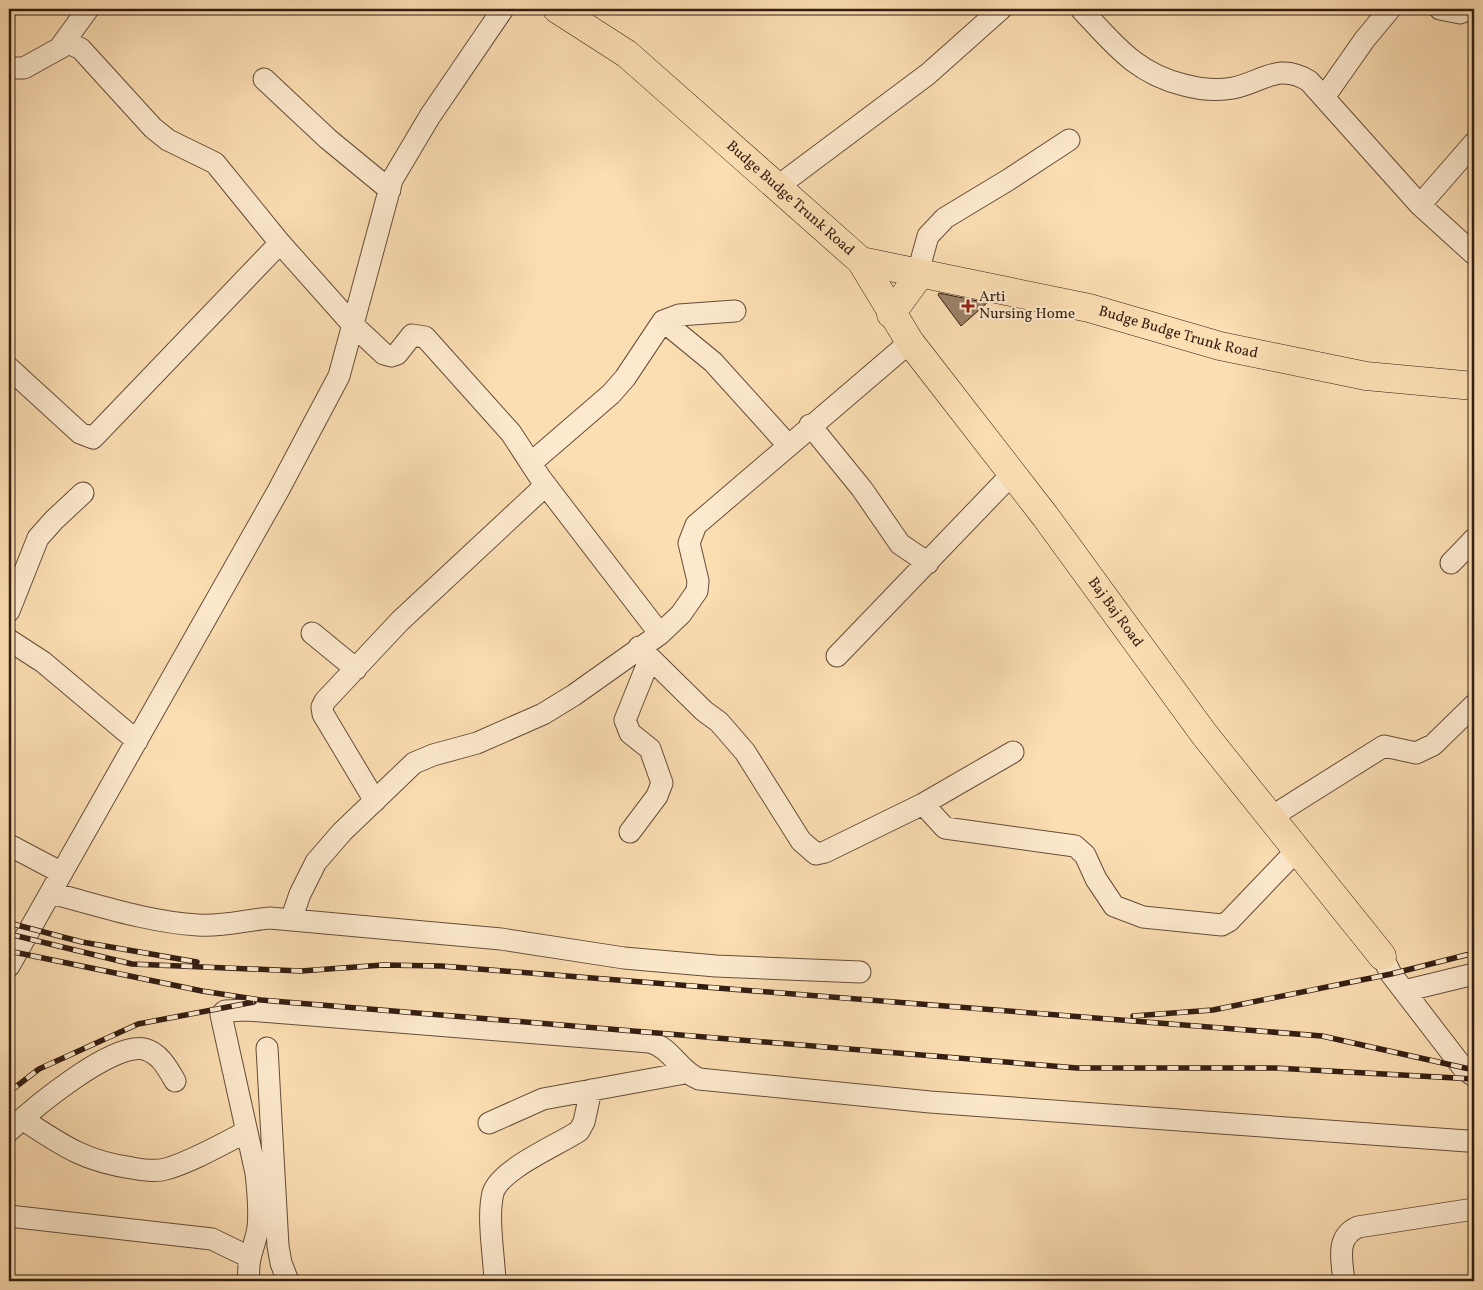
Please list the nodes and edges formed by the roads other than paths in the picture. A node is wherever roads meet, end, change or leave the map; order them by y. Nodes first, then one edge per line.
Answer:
1 (88, 9) edge
2 (503, 9) edge
3 (1001, 9) edge
4 (1081, 9) edge
5 (1390, 9) edge
6 (1440, 9) edge
7 (1469, 9) edge
8 (567, 12) edge
9 (61, 46) junction
10 (9, 68) edge
11 (264, 79) dead end
12 (1325, 96) junction
13 (1069, 140) dead end
14 (1474, 143) edge
15 (777, 186) junction
16 (390, 190) junction
17 (1420, 205) junction
18 (280, 243) junction
19 (1474, 254) edge
20 (861, 261) junction
21 (919, 273) junction
22 (735, 311) dead end
23 (891, 314) junction
24 (663, 321) junction
25 (353, 325) junction
26 (910, 342) junction
27 (9, 368) edge
28 (1474, 386) edge
29 (810, 425) junction
30 (788, 445) junction
31 (531, 463) junction
32 (1012, 474) junction
33 (546, 485) junction
34 (83, 493) dead end
35 (1474, 539) edge
36 (928, 563) junction
37 (1451, 563) dead end
38 (9, 611) edge
39 (312, 633) dead end
40 (660, 634) junction
41 (9, 640) edge
42 (644, 653) junction
43 (838, 656) dead end
44 (356, 669) junction
45 (1474, 704) edge
46 (137, 741) junction
47 (1013, 752) dead end
48 (374, 801) junction
49 (923, 804) junction
50 (1270, 816) junction
51 (630, 832) dead end
52 (9, 845) edge
53 (1297, 850) junction
54 (62, 873) junction
55 (50, 893) junction
56 (291, 920) junction
57 (1382, 956) joint
58 (9, 966) edge
59 (860, 972) dead end
60 (1474, 974) edge
61 (1404, 991) junction
62 (267, 1048) dead end
63 (686, 1073) junction
64 (1474, 1076) edge
65 (176, 1082) dead end
66 (591, 1090) junction
67 (489, 1123) dead end
68 (15, 1125) edge
69 (246, 1132) junction
70 (1474, 1139) edge
71 (1474, 1209) edge
72 (9, 1216) edge
73 (248, 1257) junction
74 (249, 1281) edge
75 (288, 1281) edge
76 (495, 1281) edge
77 (1344, 1281) edge

1 - 9 street
2 - 16 street
3 - 15 street
4 - 12 street
5 - 12 street
6 - 7 street
8 - 15 main road, Budge Budge Trunk Road
9 - 10 street
9 - 18 street
11 - 16 street
12 - 17 street
13 - 21 street
14 - 17 street
15 - 20 main road, Budge Budge Trunk Road
16 - 25 street
17 - 19 street
18 - 25 street
18 - 27 street
20 - 21 main road, Budge Budge Trunk Road
20 - 23 main road, Baj Baj Road
21 - 23 main road
21 - 28 main road, Budge Budge Trunk Road
22 - 24 street
23 - 26 main road, Baj Baj Road
24 - 30 street
24 - 31 street
25 - 31 street
25 - 46 street
26 - 29 street
26 - 32 main road, Baj Baj Road
29 - 30 street
29 - 36 street
30 - 40 street
31 - 33 street
32 - 36 street
32 - 50 main road, Baj Baj Road
33 - 40 street
33 - 44 street
34 - 38 street
35 - 37 street
36 - 43 street
39 - 44 street
40 - 42 street
41 - 46 street
42 - 48 street
42 - 49 street
42 - 51 street
44 - 48 street
45 - 50 street
46 - 54 street
47 - 49 street
48 - 56 street
49 - 53 street
50 - 53 main road, Baj Baj Road
52 - 54 street
53 - 57 main road, Baj Baj Road
54 - 55 street
55 - 56 street
55 - 58 street
56 - 59 street
57 - 61 street
60 - 61 street
61 - 64 street
62 - 75 street
63 - 66 street
63 - 69 street
63 - 70 street
65 - 68 street
66 - 67 street
66 - 76 street
68 - 69 street
69 - 73 street
71 - 77 street
72 - 73 street
73 - 74 street

